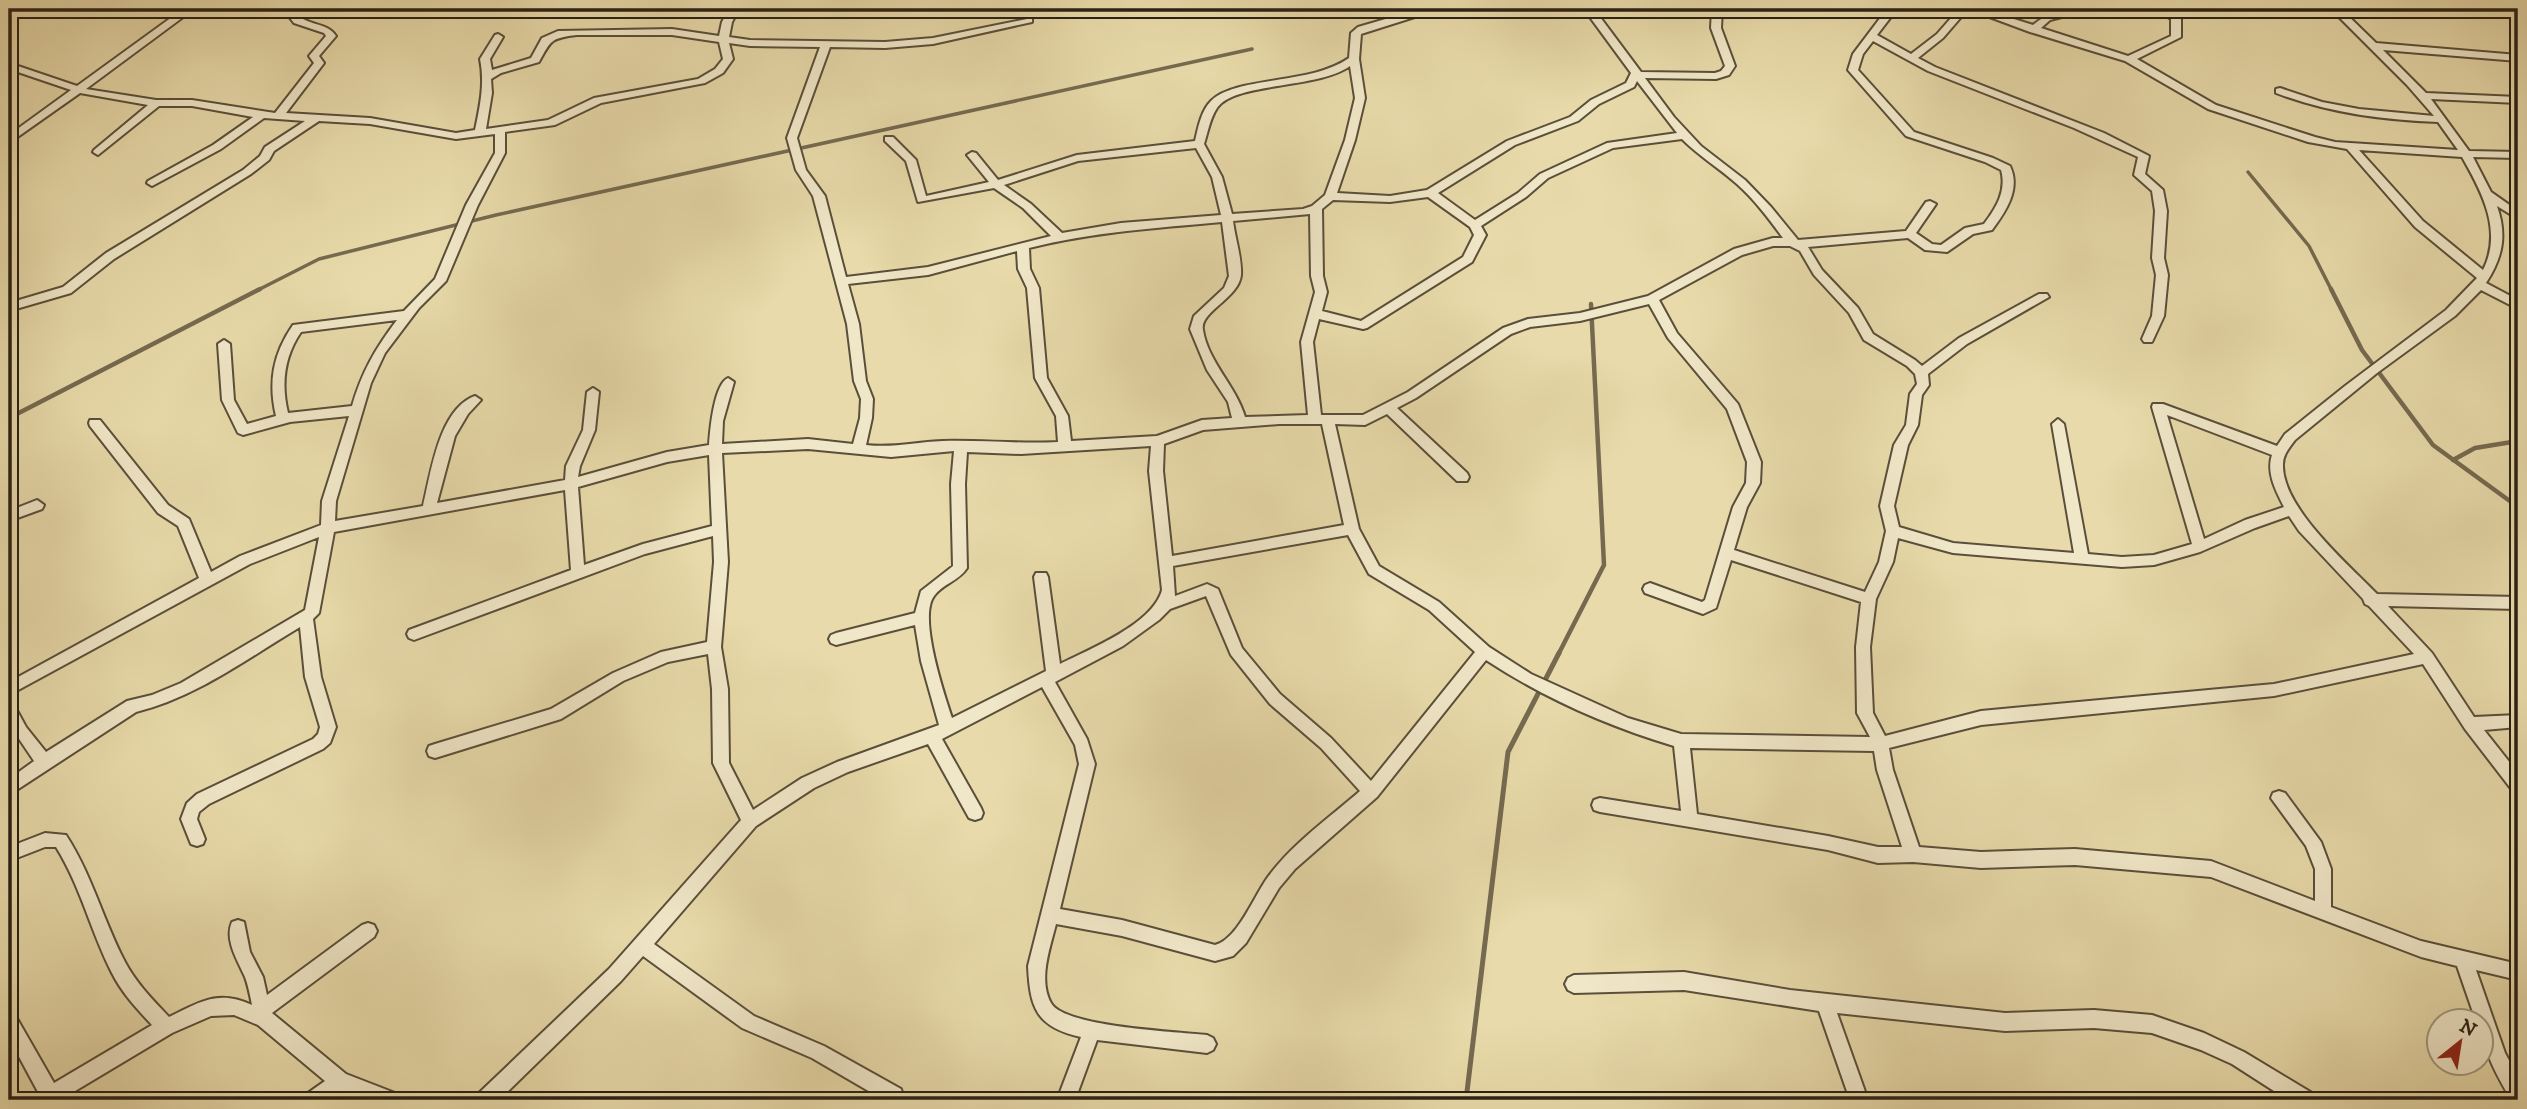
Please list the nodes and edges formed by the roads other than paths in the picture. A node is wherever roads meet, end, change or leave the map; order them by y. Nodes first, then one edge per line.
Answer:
1 (189, 9) edge
2 (297, 9) edge
3 (734, 9) edge
4 (1445, 9) edge
5 (1589, 9) edge
6 (1717, 9) edge
7 (1892, 9) edge
8 (1964, 9) edge
9 (1973, 9) edge
10 (2082, 9) edge
11 (2161, 9) edge
12 (2336, 9) edge
13 (1029, 20) dead end
14 (2033, 30) junction
15 (498, 37) dead end
16 (1873, 37) junction
17 (722, 40) junction
18 (825, 45) junction
19 (2372, 46) junction
20 (1912, 58) junction
21 (2518, 58) edge
22 (1354, 59) junction
23 (2129, 59) junction
24 (9, 66) edge
25 (1635, 75) junction
26 (486, 78) junction
27 (78, 89) junction
28 (2280, 91) dead end
29 (2421, 96) junction
30 (2518, 100) edge
31 (156, 103) junction
32 (262, 115) junction
33 (279, 115) junction
34 (318, 117) junction
35 (2440, 119) junction
36 (500, 131) junction
37 (480, 134) junction
38 (1685, 135) junction
39 (889, 139) dead end
40 (9, 140) edge
41 (1199, 144) junction
42 (2350, 146) junction
43 (98, 152) dead end
44 (972, 155) dead end
45 (2463, 155) junction
46 (2518, 155) edge
47 (152, 183) dead end
48 (996, 184) junction
49 (1430, 193) junction
50 (2489, 195) junction
51 (1329, 196) junction
52 (1930, 204) dead end
53 (1316, 208) junction
54 (2517, 214) edge
55 (1226, 218) junction
56 (1475, 225) junction
57 (1910, 234) junction
58 (1059, 237) junction
59 (1795, 243) junction
60 (1023, 247) junction
61 (2481, 280) junction
62 (841, 281) junction
63 (2043, 297) dead end
64 (1652, 299) junction
65 (2518, 304) edge
66 (9, 307) edge
67 (408, 314) junction
68 (1315, 314) junction
69 (2148, 340) dead end
70 (224, 344) dead end
71 (1921, 373) junction
72 (728, 382) dead end
73 (593, 392) dead end
74 (475, 400) dead end
75 (1390, 409) junction
76 (358, 410) junction
77 (283, 419) junction
78 (1240, 422) junction
79 (1321, 422) junction
80 (94, 423) dead end
81 (2059, 424) dead end
82 (1158, 442) junction
83 (1065, 446) junction
84 (961, 448) junction
85 (715, 449) junction
86 (858, 450) junction
87 (2279, 452) junction
88 (1462, 477) dead end
89 (571, 484) junction
90 (37, 505) dead end
91 (429, 510) junction
92 (2292, 510) junction
93 (9, 516) edge
94 (328, 527) junction
95 (722, 529) junction
96 (1352, 529) junction
97 (1893, 531) junction
98 (2200, 547) junction
99 (1727, 553) junction
100 (2082, 559) junction
101 (1167, 562) junction
102 (578, 573) junction
103 (1041, 577) dead end
104 (207, 581) junction
105 (1650, 589) dead end
106 (1869, 599) junction
107 (2370, 600) junction
108 (2518, 603) edge
109 (1165, 605) junction
110 (922, 617) junction
111 (306, 618) junction
112 (414, 634) dead end
113 (836, 639) dead end
114 (714, 647) junction
115 (1483, 650) junction
116 (2427, 657) junction
117 (1050, 678) junction
118 (9, 689) edge
119 (9, 710) edge
120 (2518, 721) edge
121 (2470, 724) junction
122 (948, 728) junction
123 (932, 736) junction
124 (1681, 741) junction
125 (1881, 744) junction
126 (435, 751) dead end
127 (44, 762) junction
128 (2518, 785) edge
129 (9, 788) edge
130 (1371, 792) junction
131 (2279, 798) dead end
132 (1600, 805) dead end
133 (975, 813) dead end
134 (1690, 820) junction
135 (750, 821) junction
136 (197, 839) dead end
137 (1913, 854) junction
138 (9, 855) edge
139 (2323, 909) junction
140 (1051, 915) junction
141 (238, 928) dead end
142 (368, 930) dead end
143 (641, 945) junction
144 (2464, 961) junction
145 (2518, 972) edge
146 (1574, 984) dead end
147 (1825, 1004) junction
148 (264, 1014) junction
149 (9, 1021) edge
150 (166, 1027) junction
151 (1092, 1030) junction
152 (1206, 1044) dead end
153 (340, 1080) junction
154 (2518, 1095) edge
155 (894, 1096) dead end
156 (46, 1098) edge
157 (316, 1100) edge
158 (388, 1100) edge
159 (486, 1100) edge
160 (1066, 1100) edge
161 (1859, 1100) edge
162 (2305, 1100) edge

1 - 27 street
2 - 33 street
3 - 17 street
4 - 22 street
5 - 25 street
6 - 25 street
7 - 16 street
8 - 20 street
9 - 14 street
10 - 14 street
11 - 23 street
12 - 19 street
13 - 18 street
14 - 23 street
15 - 26 street
16 - 20 street
16 - 57 street
17 - 18 street
17 - 26 street
17 - 36 street
18 - 62 street
19 - 21 street
19 - 29 street
20 - 69 street
22 - 41 street
22 - 51 street
23 - 42 street
24 - 27 street
25 - 38 street
25 - 49 street
26 - 37 street
27 - 31 street
27 - 40 street
28 - 35 street
29 - 30 street
29 - 35 street
31 - 32 street
31 - 43 street
32 - 33 street
32 - 47 street
33 - 34 street
34 - 37 street
34 - 66 street
35 - 45 street
36 - 37 street
36 - 67 street
38 - 56 street
38 - 59 street
39 - 48 street
41 - 48 street
41 - 55 street
42 - 45 street
42 - 61 street
44 - 48 street
45 - 46 street
45 - 50 street
48 - 58 street
49 - 51 street
49 - 56 street
50 - 54 street
50 - 61 street
51 - 53 street
52 - 57 street
53 - 55 street
53 - 68 street
55 - 58 street
55 - 78 street
56 - 68 street
57 - 59 street
58 - 60 street
59 - 64 street
59 - 71 street
60 - 62 street
60 - 83 street
61 - 65 street
61 - 87 street
62 - 86 street
63 - 71 street
64 - 75 street
64 - 99 street
67 - 76 street
67 - 77 street
68 - 79 street
70 - 77 street
71 - 97 street
72 - 85 street
73 - 89 street
74 - 91 street
75 - 79 street
75 - 88 street
76 - 77 street
76 - 94 street
78 - 79 street
78 - 82 street
79 - 96 street
80 - 104 street
81 - 100 street
82 - 83 street
82 - 101 street
83 - 84 street
84 - 86 street
84 - 110 street
85 - 86 street
85 - 89 street
85 - 95 street
87 - 92 street
87 - 98 street
89 - 91 street
89 - 102 street
90 - 93 street
91 - 94 street
92 - 98 street
92 - 107 street
94 - 104 street
94 - 111 street
95 - 102 street
95 - 114 street
96 - 101 street
96 - 115 street
97 - 100 street
97 - 106 street
98 - 100 street
99 - 105 street
99 - 106 street
101 - 109 street
102 - 112 street
103 - 117 street
104 - 118 street
106 - 125 street
107 - 108 street
107 - 116 street
109 - 117 street
109 - 130 street
110 - 113 street
110 - 122 street
111 - 127 street
111 - 136 street
114 - 126 street
114 - 135 street
115 - 124 street
115 - 130 street
116 - 121 street
116 - 125 street
117 - 122 street
117 - 140 street
119 - 127 street
120 - 121 street
121 - 128 street
122 - 123 street
123 - 133 street
123 - 135 street
124 - 125 street
124 - 134 street
125 - 137 street
127 - 129 street
130 - 140 street
131 - 139 street
132 - 134 street
134 - 137 street
135 - 143 street
137 - 139 street
138 - 150 street
139 - 144 street
140 - 151 street
141 - 148 street
142 - 148 street
143 - 155 street
143 - 159 street
144 - 145 street
144 - 154 street
146 - 147 street
147 - 161 street
147 - 162 street
148 - 150 street
148 - 153 street
149 - 156 street
150 - 156 street
151 - 152 street
151 - 160 street
153 - 157 street
153 - 158 street

